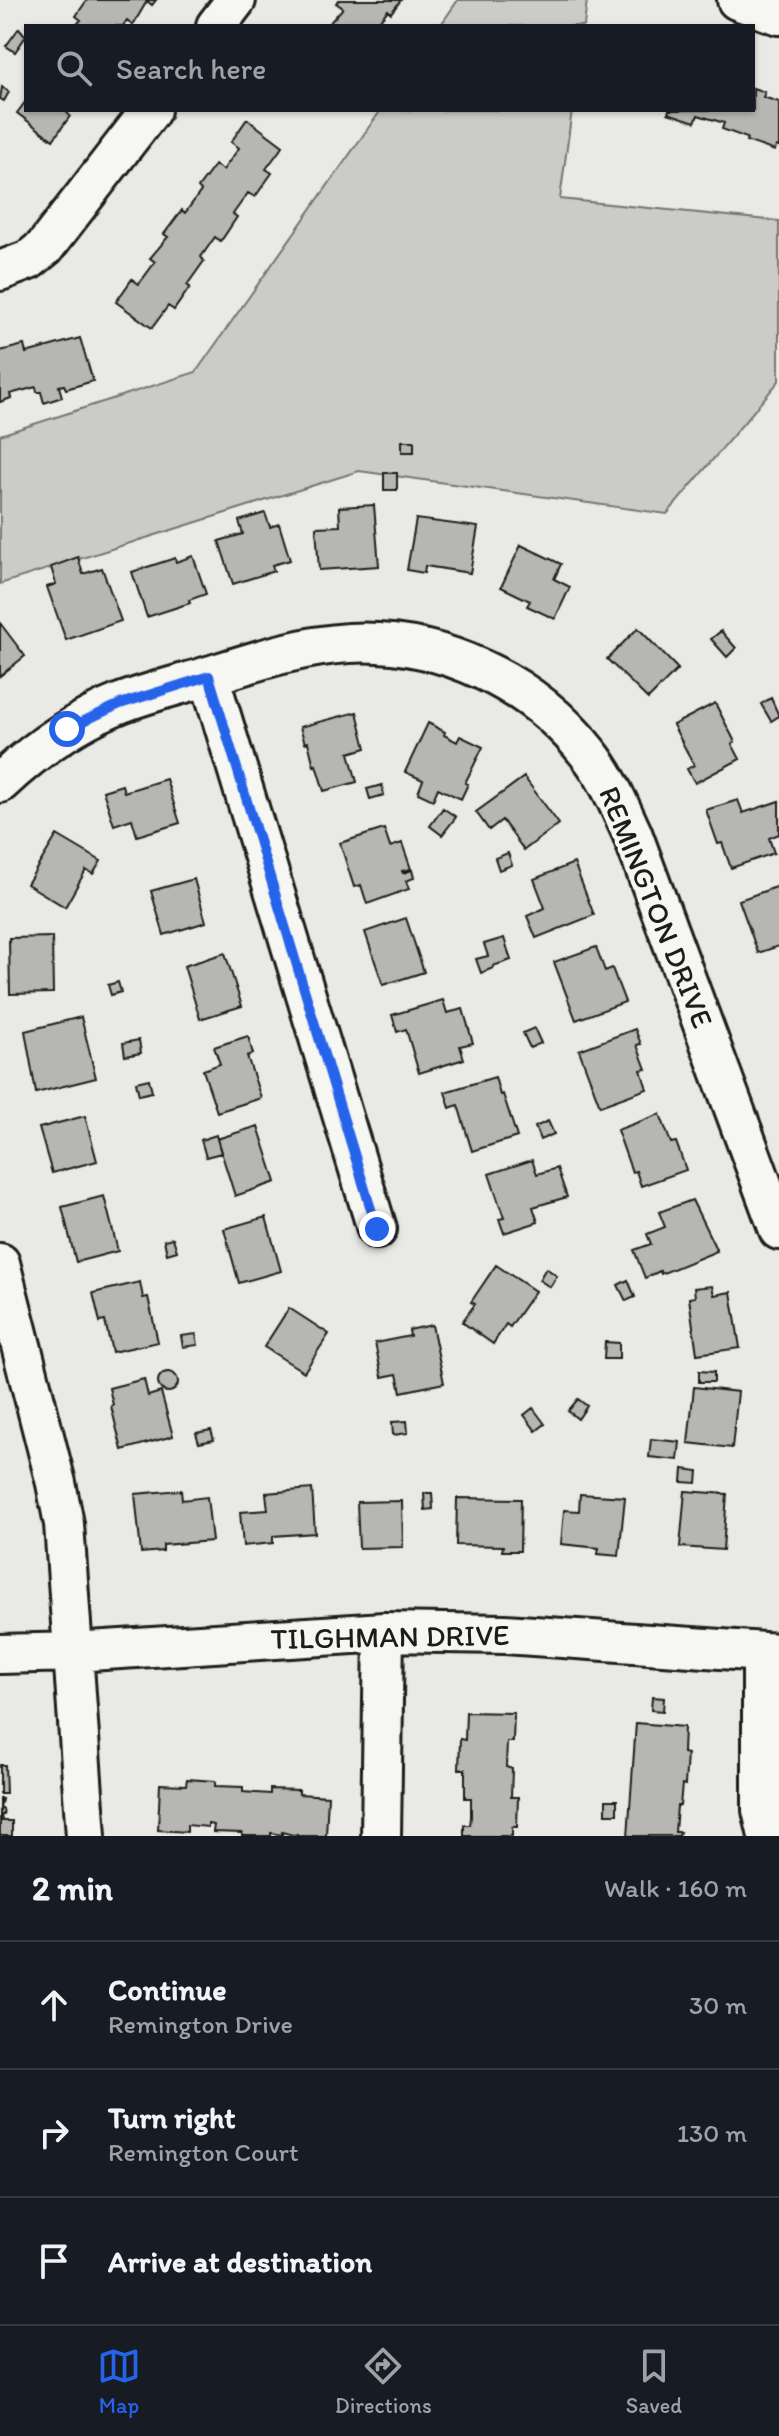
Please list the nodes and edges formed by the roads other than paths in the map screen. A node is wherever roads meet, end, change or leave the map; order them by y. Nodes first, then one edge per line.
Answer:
1 (236, 0) edge
2 (737, 0) edge
3 (779, 15) edge
4 (218, 24) edge
5 (149, 112) edge
6 (0, 271) edge
7 (209, 676) junction
8 (0, 783) edge
9 (377, 1229) dead end
10 (779, 1230) edge
11 (0, 1263) edge
12 (384, 1632) junction
13 (74, 1652) junction
14 (770, 1653) edge
15 (0, 1654) edge
16 (86, 1836) edge
17 (381, 1836) edge
18 (768, 1836) edge

1 - 4 street
2 - 3 street
5 - 6 street
7 - 8 street, REMINGTON DRIVE
7 - 9 street
7 - 10 street, REMINGTON DRIVE
11 - 13 street
12 - 13 street, TILGHMAN DRIVE
12 - 14 street, TILGHMAN DRIVE
12 - 17 street
13 - 15 street, TILGHMAN DRIVE
13 - 16 street
14 - 18 street

